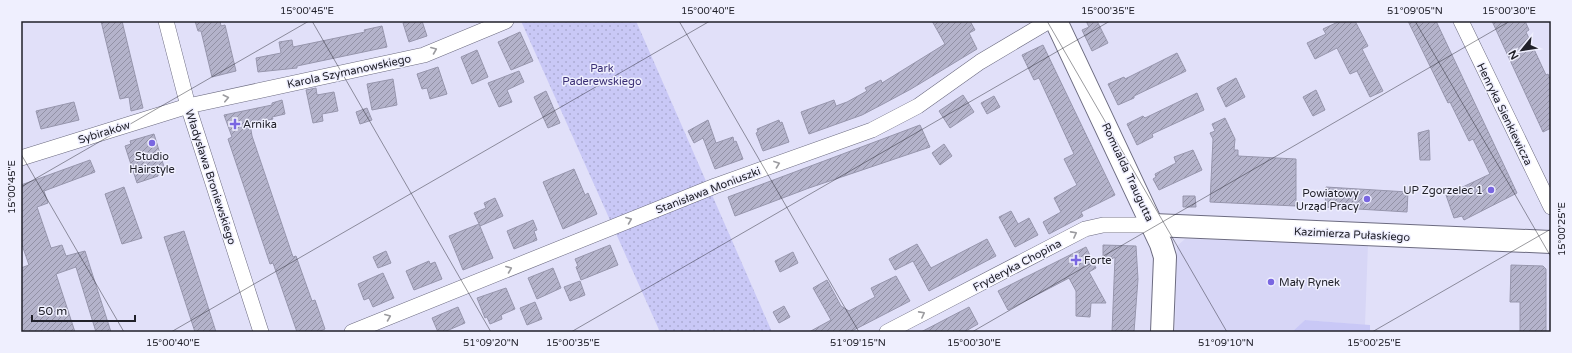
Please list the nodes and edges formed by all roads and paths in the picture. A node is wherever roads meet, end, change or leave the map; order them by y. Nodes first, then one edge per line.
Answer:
1 (166, 21) edge
2 (506, 21) edge
3 (1050, 21) edge
4 (1056, 21) edge
5 (1461, 21) edge
6 (188, 106) junction
7 (21, 158) edge
8 (1551, 207) edge
9 (1153, 225) junction
10 (1551, 242) edge
11 (261, 332) edge
12 (352, 332) edge
13 (887, 332) edge
14 (1162, 332) edge

1 - 6 street, Władysława Broniewskiego
6 -> 2 street, Karola Szymanowskiego
12 -> 3 street, Stanisława Moniuszki
4 - 9 street, Romualda Traugutta
5 - 8 street, Henryka Sienkiewicza
6 - 7 street, Sybiraków
6 - 11 street, Władysława Broniewskiego
9 - 10 street, Kazimierza Pułaskiego
13 -> 9 street, Fryderyka Chopina
9 - 14 street, Romualda Traugutta

